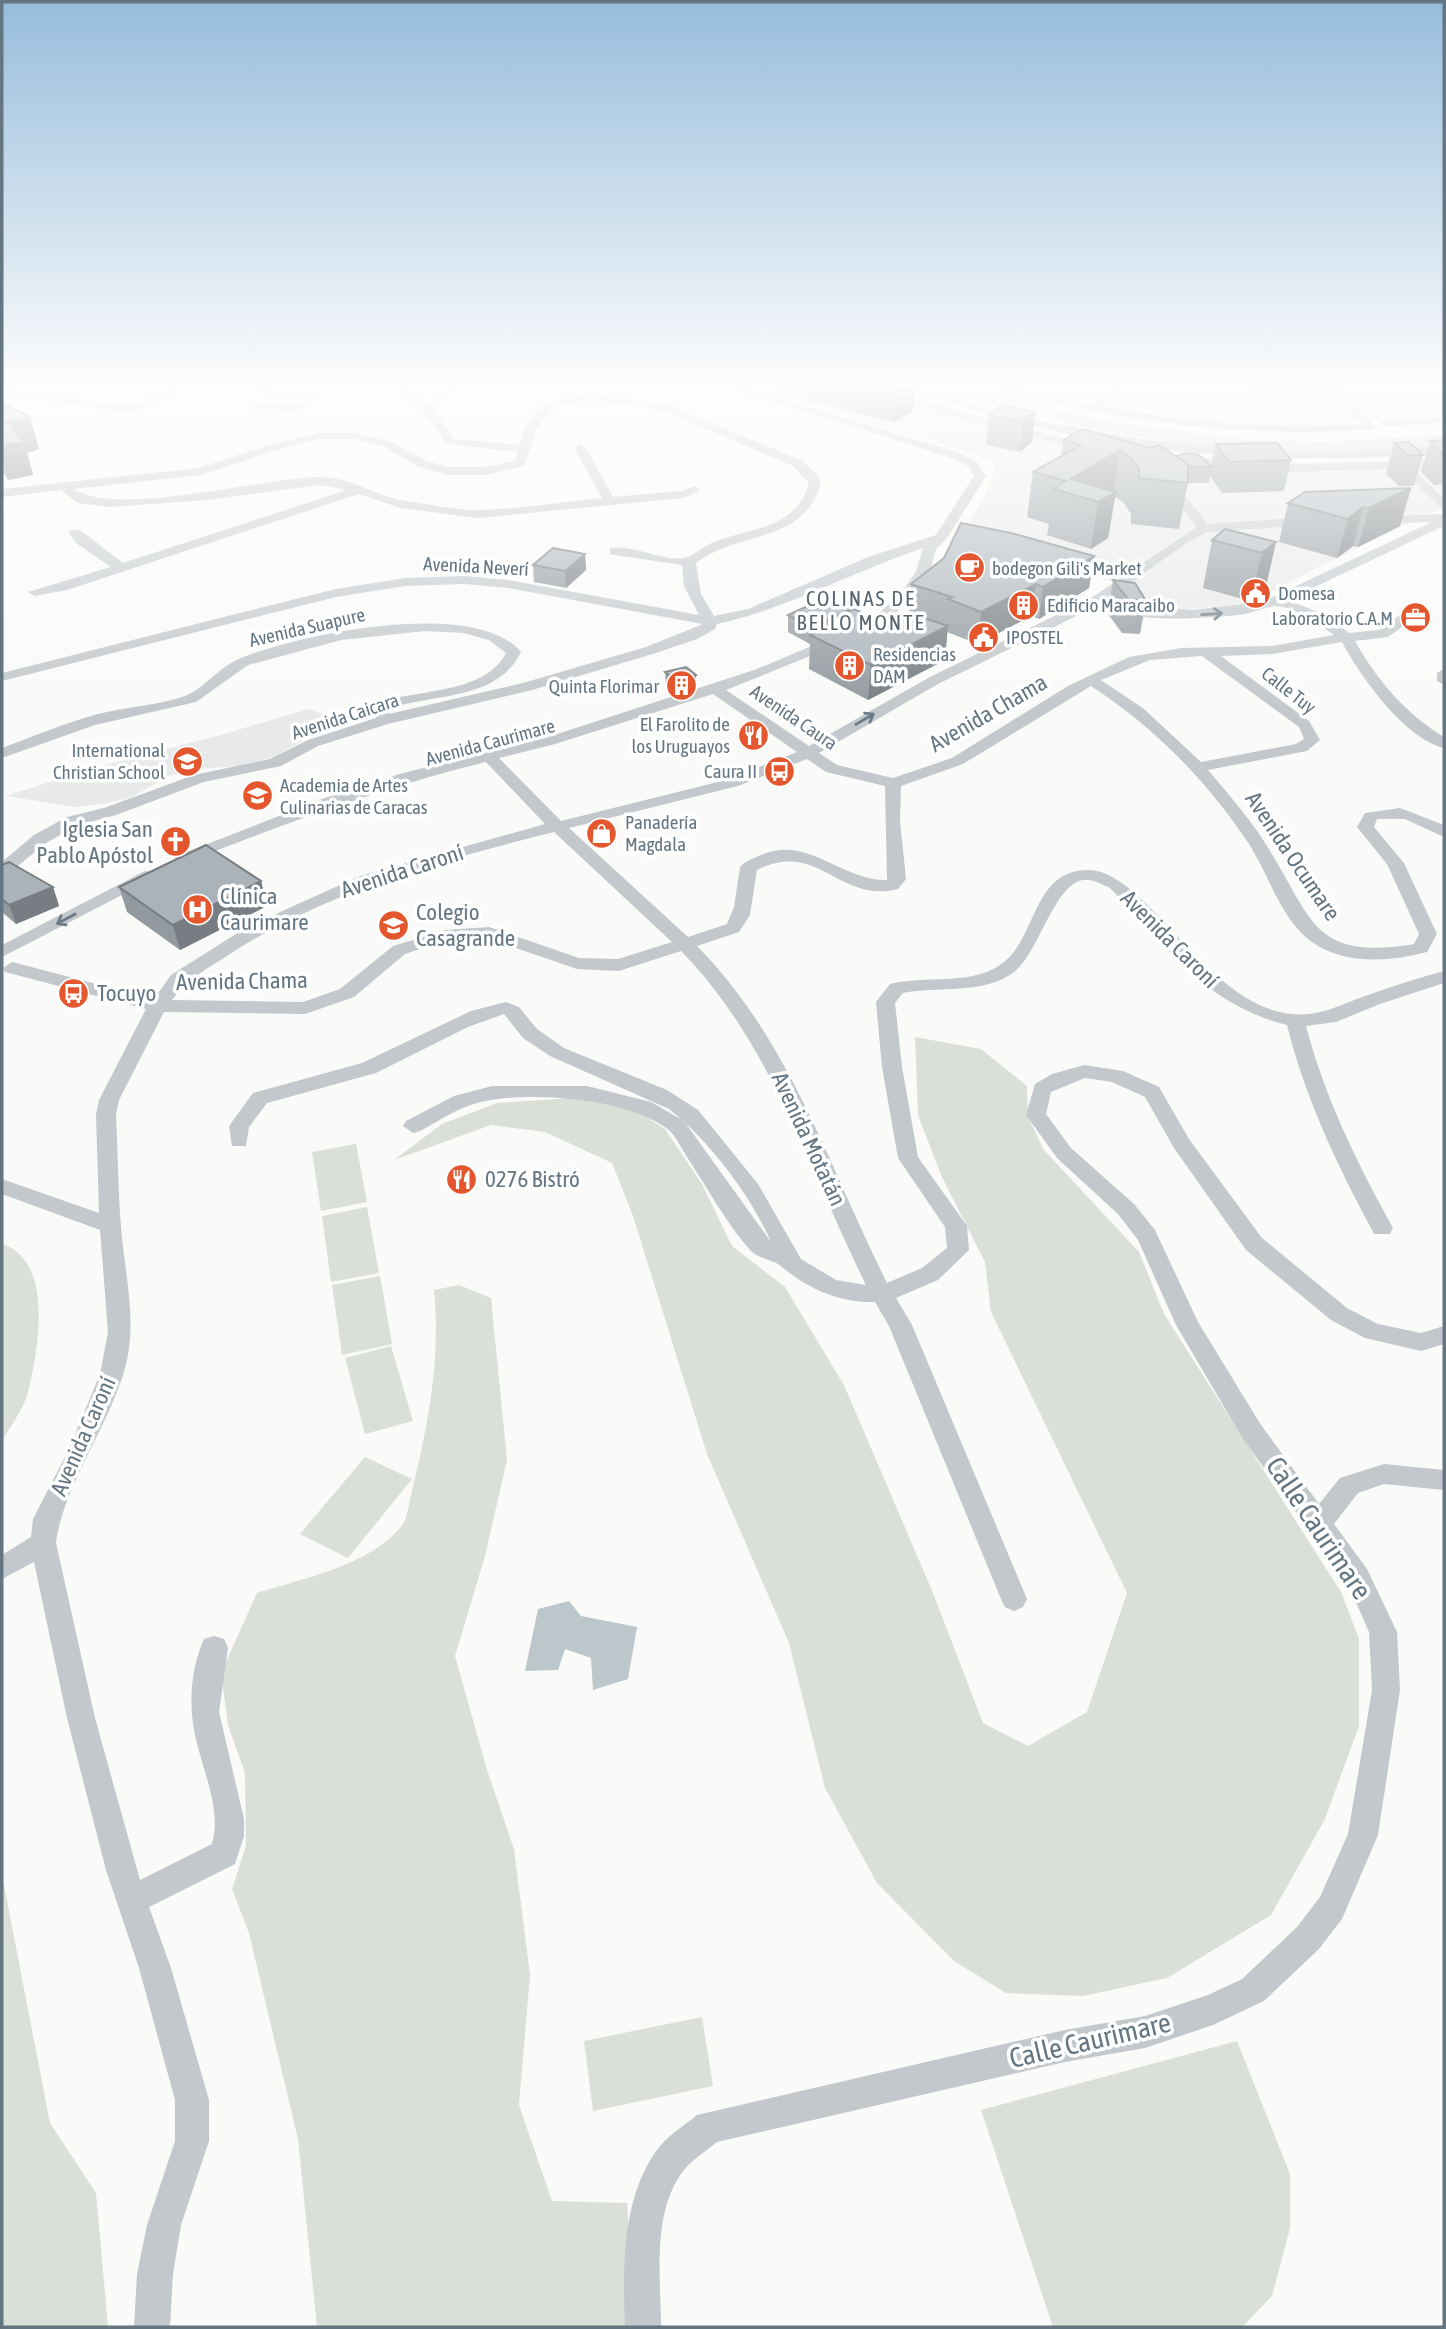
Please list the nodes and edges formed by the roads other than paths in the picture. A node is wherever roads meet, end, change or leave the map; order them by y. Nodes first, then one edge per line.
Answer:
1 (76, 496) edge
2 (209, 496) edge
3 (341, 496) edge
4 (377, 496) edge
5 (606, 496) edge
6 (668, 496) edge
7 (812, 496) edge
8 (970, 496) edge
9 (1175, 496) edge
10 (610, 502) junction
11 (1355, 520) edge
12 (1444, 520) edge
13 (1329, 521) edge
14 (1204, 528) junction
15 (75, 533) dead end
16 (947, 539) junction
17 (615, 551) dead end
18 (873, 560) junction
19 (689, 562) junction
20 (120, 567) junction
21 (922, 572) junction
22 (1091, 581) edge
23 (1115, 589) junction
24 (34, 592) dead end
25 (1096, 601) junction
26 (1278, 602) junction
27 (1408, 616) dead end
28 (711, 621) junction
29 (1346, 637) junction
30 (1207, 653) junction
31 (1444, 673) edge
32 (2, 677) edge
33 (1092, 680) junction
34 (1444, 681) edge
35 (718, 691) junction
36 (384, 720) junction
37 (1444, 743) edge
38 (2, 753) edge
39 (806, 754) junction
40 (493, 760) junction
41 (1195, 768) junction
42 (893, 783) junction
43 (556, 826) junction
44 (1444, 832) edge
45 (2, 870) edge
46 (1436, 938) edge
47 (685, 945) junction
48 (6, 964) edge
49 (1444, 977) edge
50 (158, 1006) junction
51 (1296, 1023) junction
52 (413, 1126) dead end
53 (239, 1141) dead end
54 (2, 1186) edge
55 (110, 1225) junction
56 (1382, 1228) dead end
57 (789, 1260) junction
58 (880, 1295) junction
59 (1444, 1335) edge
60 (1444, 1480) edge
61 (1320, 1522) junction
62 (43, 1543) junction
63 (2, 1568) edge
64 (1014, 1599) dead end
65 (214, 1648) dead end
66 (131, 1900) junction
67 (152, 2327) edge
68 (643, 2327) edge

1 - 2 street
3 - 20 street
4 - 10 street
5 - 10 street
6 - 10 street
7 - 19 street
8 - 16 street
9 - 14 street
11 - 12 street
12 - 26 street
13 - 14 street
14 - 23 street, Avenida Caroní
15 - 20 street
16 - 18 street, Avenida Neverí
16 - 21 street, Avenida Caurimare
16 - 35 street, Avenida Caurimare
17 - 19 street
18 - 21 street
18 - 28 street, Avenida Neverí
19 - 28 street
20 - 24 street
21 - 35 street, Avenida Caurimare
22 - 23 street
23 - 25 street, Avenida Caroní
25 -> 26 street
39 -> 25 street, Avenida Caroní
26 - 29 street
27 - 29 street, Avenida Chama
28 - 32 street, Avenida Neverí
28 - 36 street, Avenida Caicara
29 - 30 street, Avenida Chama
29 - 37 street
30 - 33 street, Avenida Chama
30 - 41 street, Calle Tuy
31 - 34 street
33 - 41 street, Avenida Ocumare
33 - 42 street, Avenida Chama
35 - 39 street, Avenida Caura
35 - 40 street, Avenida Caurimare
36 - 38 street, Avenida Suapure
36 - 45 street, Avenida Caicara
39 - 42 street, Avenida Caura
39 - 43 street, Avenida Caroní
40 - 43 street, Avenida Motatán
40 - 48 street, Avenida Caurimare
41 - 46 street, Avenida Ocumare
42 - 47 street, Avenida Chama
43 - 47 street, Avenida Motatán
43 - 50 street, Avenida Caroní
44 - 46 street
47 - 50 street, Avenida Chama
47 - 58 street, Avenida Motatán
48 - 50 street, Avenida Chama
49 - 51 street
50 - 55 street, Avenida Caroní
51 - 56 street
51 - 58 street, Avenida Caroní
52 - 57 street, Avenida Caroní
53 - 57 street, Avenida Caroní
54 - 55 street
55 - 62 street, Avenida Caroní
57 - 58 street, Avenida Caroní
58 - 64 street, Avenida Motatán
59 - 61 street, Calle Caurimare
60 - 61 street
61 - 68 street, Calle Caurimare
62 - 63 street
62 - 66 street
65 - 66 street
66 - 67 street

